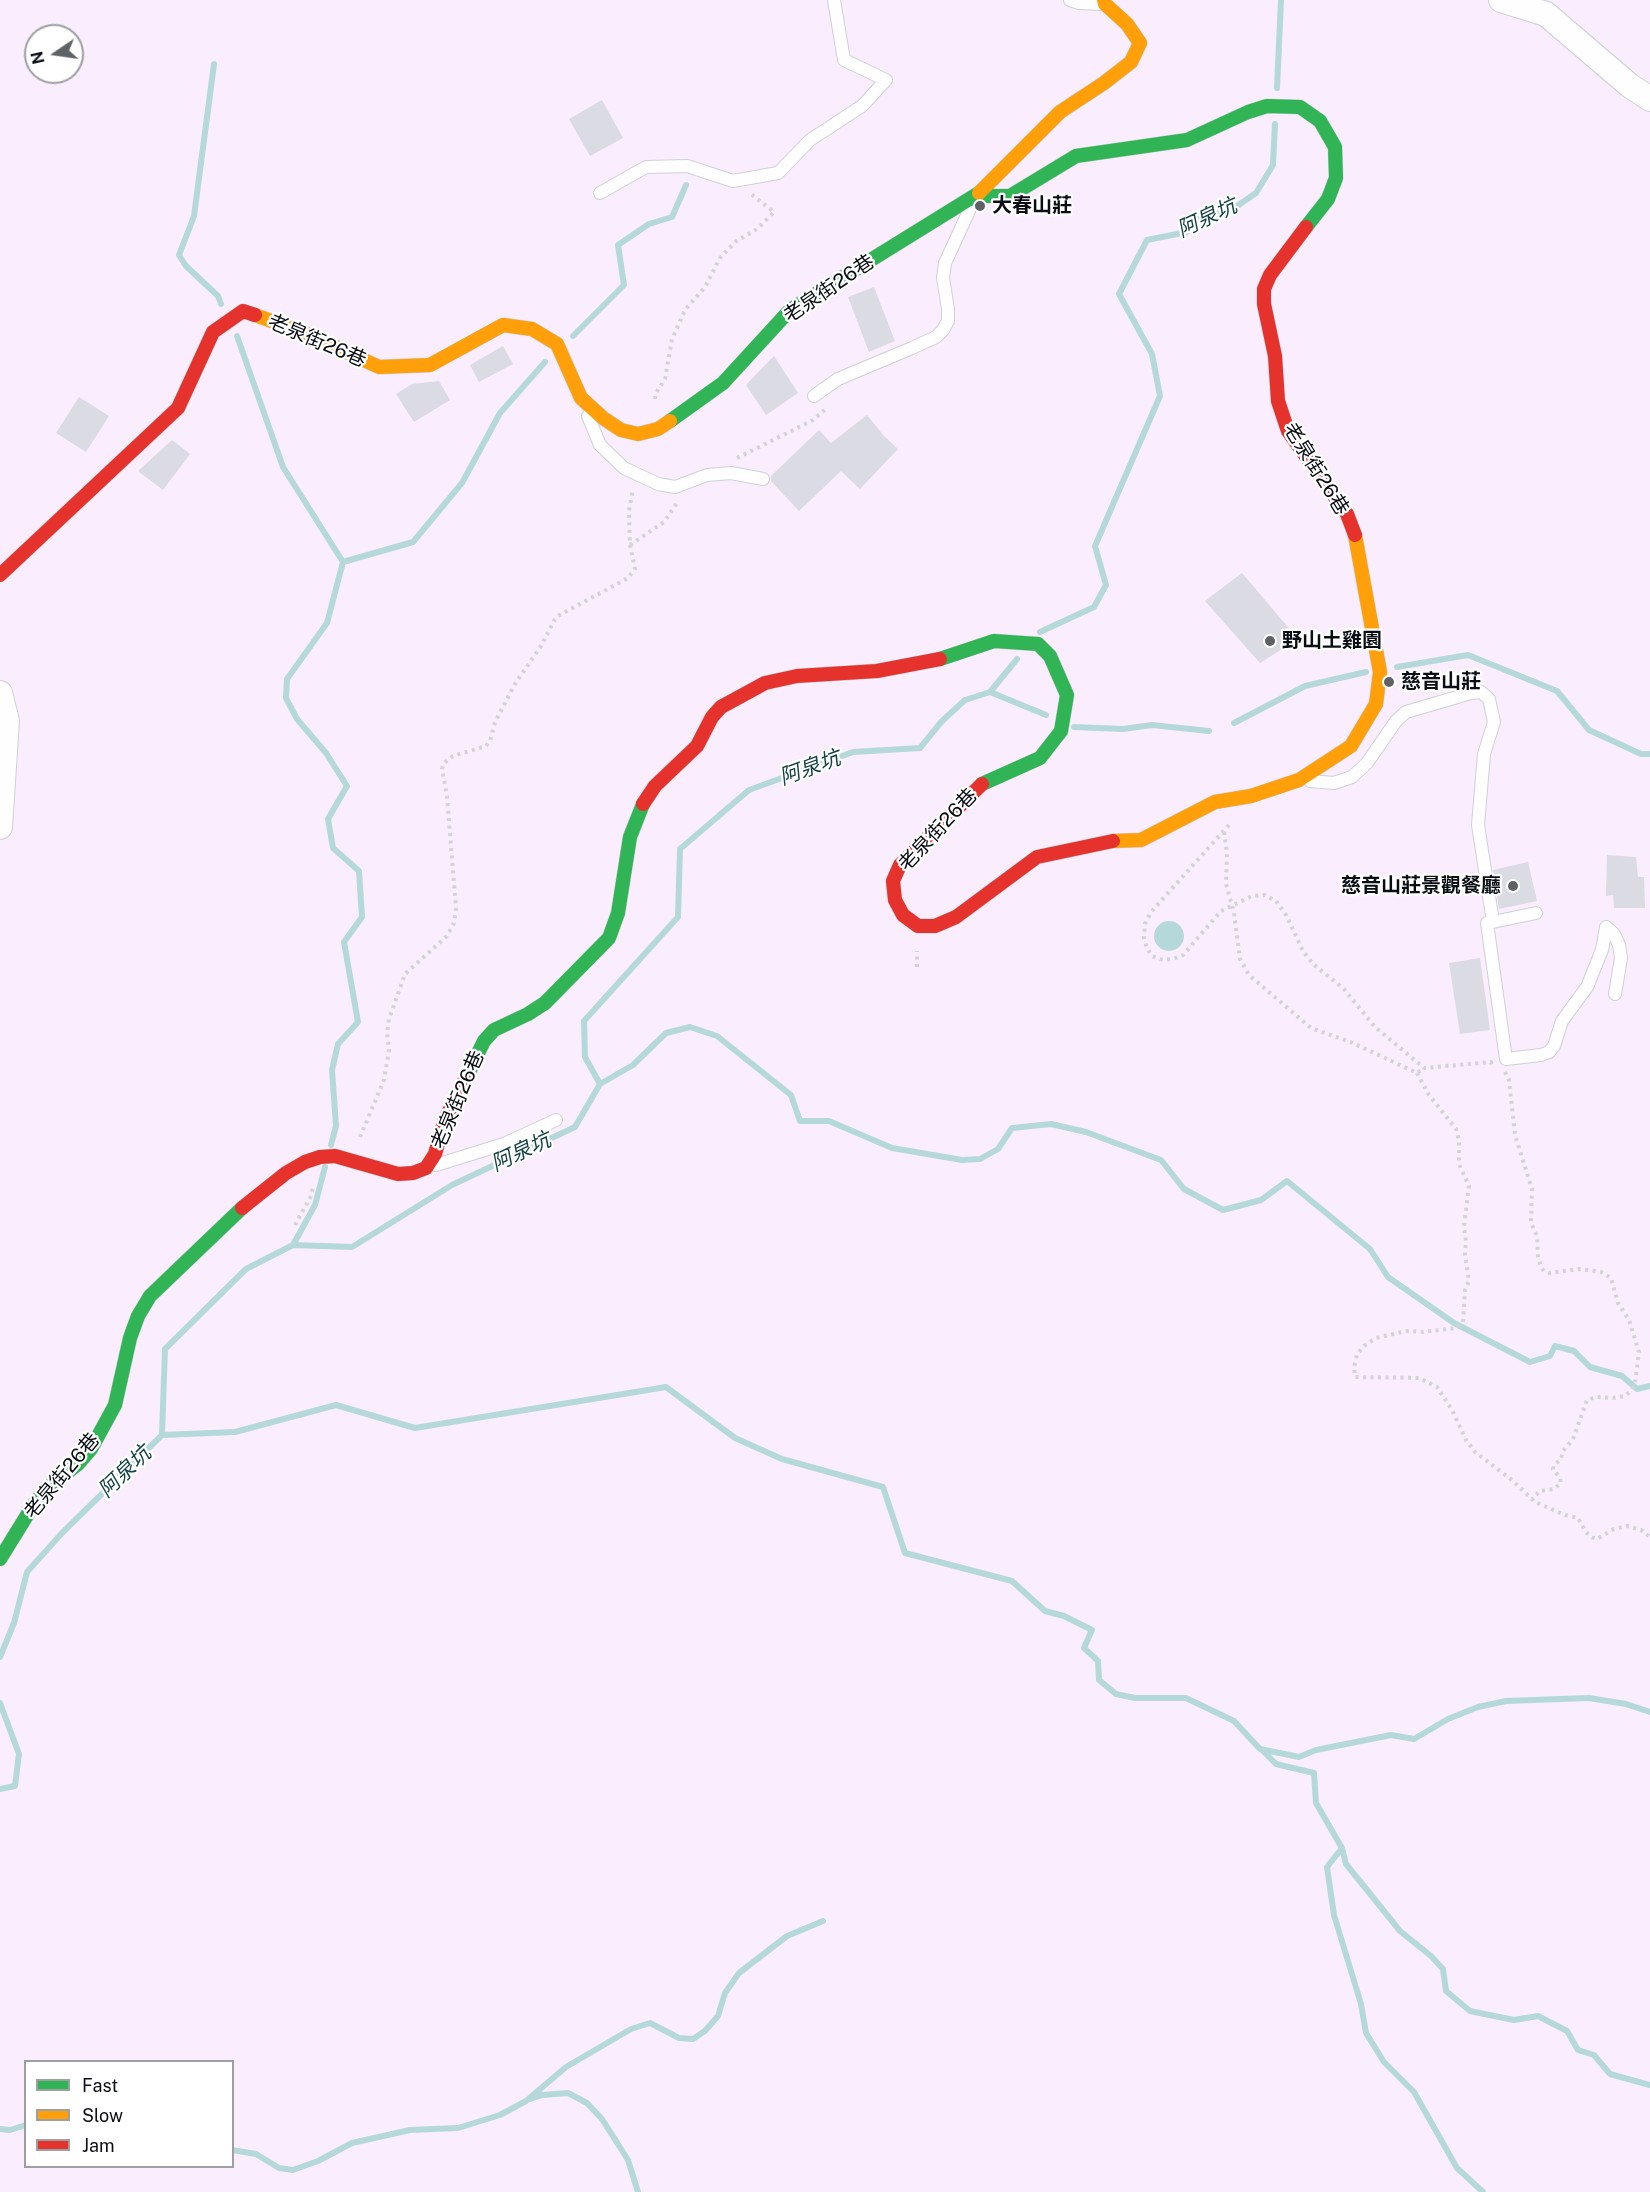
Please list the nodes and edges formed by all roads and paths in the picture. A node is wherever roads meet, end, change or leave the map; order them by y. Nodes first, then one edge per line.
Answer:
1 (834, 0) edge
2 (1070, 0) edge
3 (1502, 0) edge
4 (1105, 2) edge
5 (1650, 99) edge
6 (733, 181) junction
7 (600, 192) dead end
8 (977, 196) junction
9 (813, 396) dead end
10 (581, 398) junction
11 (654, 402) dead end
12 (831, 402) dead end
13 (624, 468) junction
14 (707, 475) junction
15 (763, 480) dead end
16 (678, 500) dead end
17 (630, 545) junction
18 (0, 574) edge
19 (0, 693) edge
20 (1299, 780) junction
21 (1231, 823) dead end
22 (0, 827) edge
23 (1224, 832) junction
24 (1232, 905) junction
25 (1536, 913) dead end
26 (1493, 922) junction
27 (1615, 994) dead end
28 (1491, 1062) dead end
29 (1424, 1068) junction
30 (1504, 1070) dead end
31 (1417, 1073) junction
32 (556, 1120) dead end
33 (354, 1161) junction
34 (426, 1168) junction
35 (1532, 1499) junction
36 (1650, 1536) edge
37 (0, 1559) edge

1 - 6 lane
2 - 4 lane, 老泉街26巷
3 - 5 street
4 - 8 street, 老泉街26巷
6 - 7 lane
6 - 11 path
8 - 9 lane
8 - 10 street, 老泉街26巷
8 - 20 street, 老泉街26巷
10 - 13 lane
10 - 18 street, 老泉街26巷
12 - 14 path
13 - 14 lane
13 - 17 path
14 - 15 lane
16 - 17 path
17 - 33 path
19 - 22 street
20 - 26 lane
20 - 34 street, 老泉街26巷
21 - 23 path
23 - 24 path
23 - 24 path
24 - 29 path
24 - 31 path
25 - 26 lane
26 - 27 lane
28 - 29 path
29 - 31 path
30 - 35 path
31 - 35 path
32 - 34 lane
33 - 34 street, 老泉街26巷
33 - 37 street, 老泉街26巷
35 - 36 path

